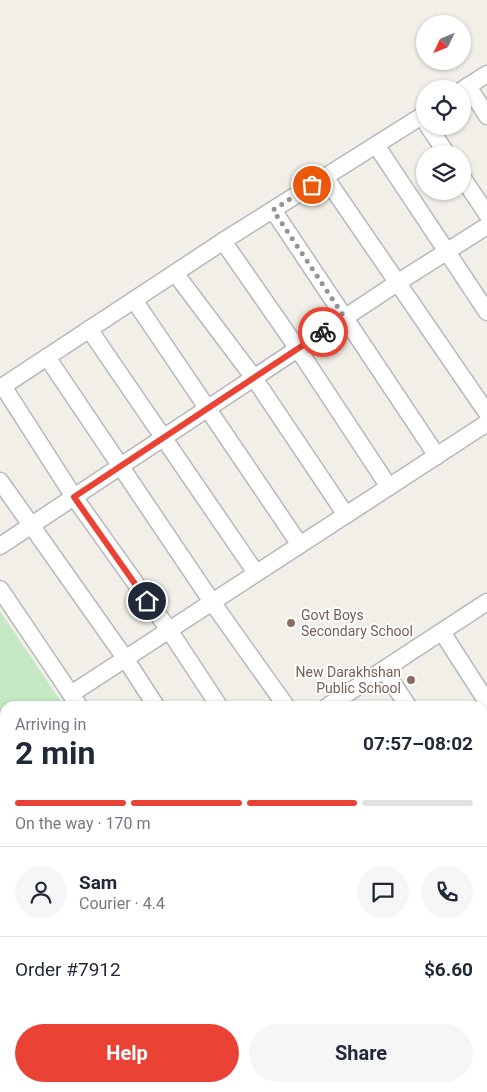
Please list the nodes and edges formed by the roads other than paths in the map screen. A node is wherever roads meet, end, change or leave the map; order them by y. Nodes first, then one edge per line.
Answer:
1 (487, 74) edge
2 (471, 84) edge
3 (471, 96) edge
4 (487, 116) edge
5 (416, 124) edge
6 (376, 145) junction
7 (324, 177) junction
8 (471, 190) edge
9 (273, 210) junction
10 (487, 214) edge
11 (487, 226) edge
12 (224, 241) junction
13 (447, 251) junction
14 (175, 273) junction
15 (397, 283) junction
16 (134, 300) junction
17 (487, 312) edge
18 (345, 318) junction
19 (90, 329) junction
20 (298, 349) junction
21 (47, 357) junction
22 (254, 378) junction
23 (2, 387) edge
24 (209, 408) junction
25 (487, 413) edge
26 (487, 423) edge
27 (164, 438) junction
28 (437, 456) junction
29 (121, 466) junction
30 (0, 481) edge
31 (389, 487) junction
32 (74, 497) junction
33 (346, 515) junction
34 (31, 525) junction
35 (300, 545) junction
36 (0, 546) edge
37 (256, 573) junction
38 (0, 590) edge
39 (212, 602) junction
40 (487, 602) edge
41 (168, 630) junction
42 (442, 632) junction
43 (125, 658) junction
44 (384, 670) junction
45 (75, 700) edge
46 (153, 701) edge
47 (216, 701) edge
48 (282, 701) edge
49 (342, 701) edge
50 (405, 701) edge
51 (486, 701) edge

1 - 2 street
3 - 4 street
5 - 6 street
6 - 7 street
6 - 13 street
7 - 9 street
7 - 15 street
8 - 10 street
9 - 12 street
9 - 18 street
11 - 13 street
12 - 14 street
12 - 20 street
13 - 15 street
13 - 17 street
14 - 16 street
14 - 22 street
15 - 18 street
15 - 25 street
16 - 19 street
16 - 24 street
18 - 20 street
18 - 28 street
19 - 21 street
19 - 27 street
20 - 22 street
20 - 31 street
21 - 23 street
21 - 29 street
22 - 24 street
22 - 33 street
23 - 32 street
24 - 27 street
24 - 35 street
26 - 28 street
27 - 29 street
27 - 37 street
28 - 31 street
29 - 32 street
29 - 39 street
30 - 34 street
31 - 33 street
32 - 34 street
32 - 41 street
33 - 35 street
34 - 36 street
34 - 43 street
35 - 37 street
37 - 39 street
38 - 45 street
39 - 41 street
39 - 48 street
40 - 42 street
41 - 43 street
41 - 47 street
42 - 44 street
42 - 51 street
43 - 45 street
43 - 46 street
44 - 49 street
44 - 50 street

